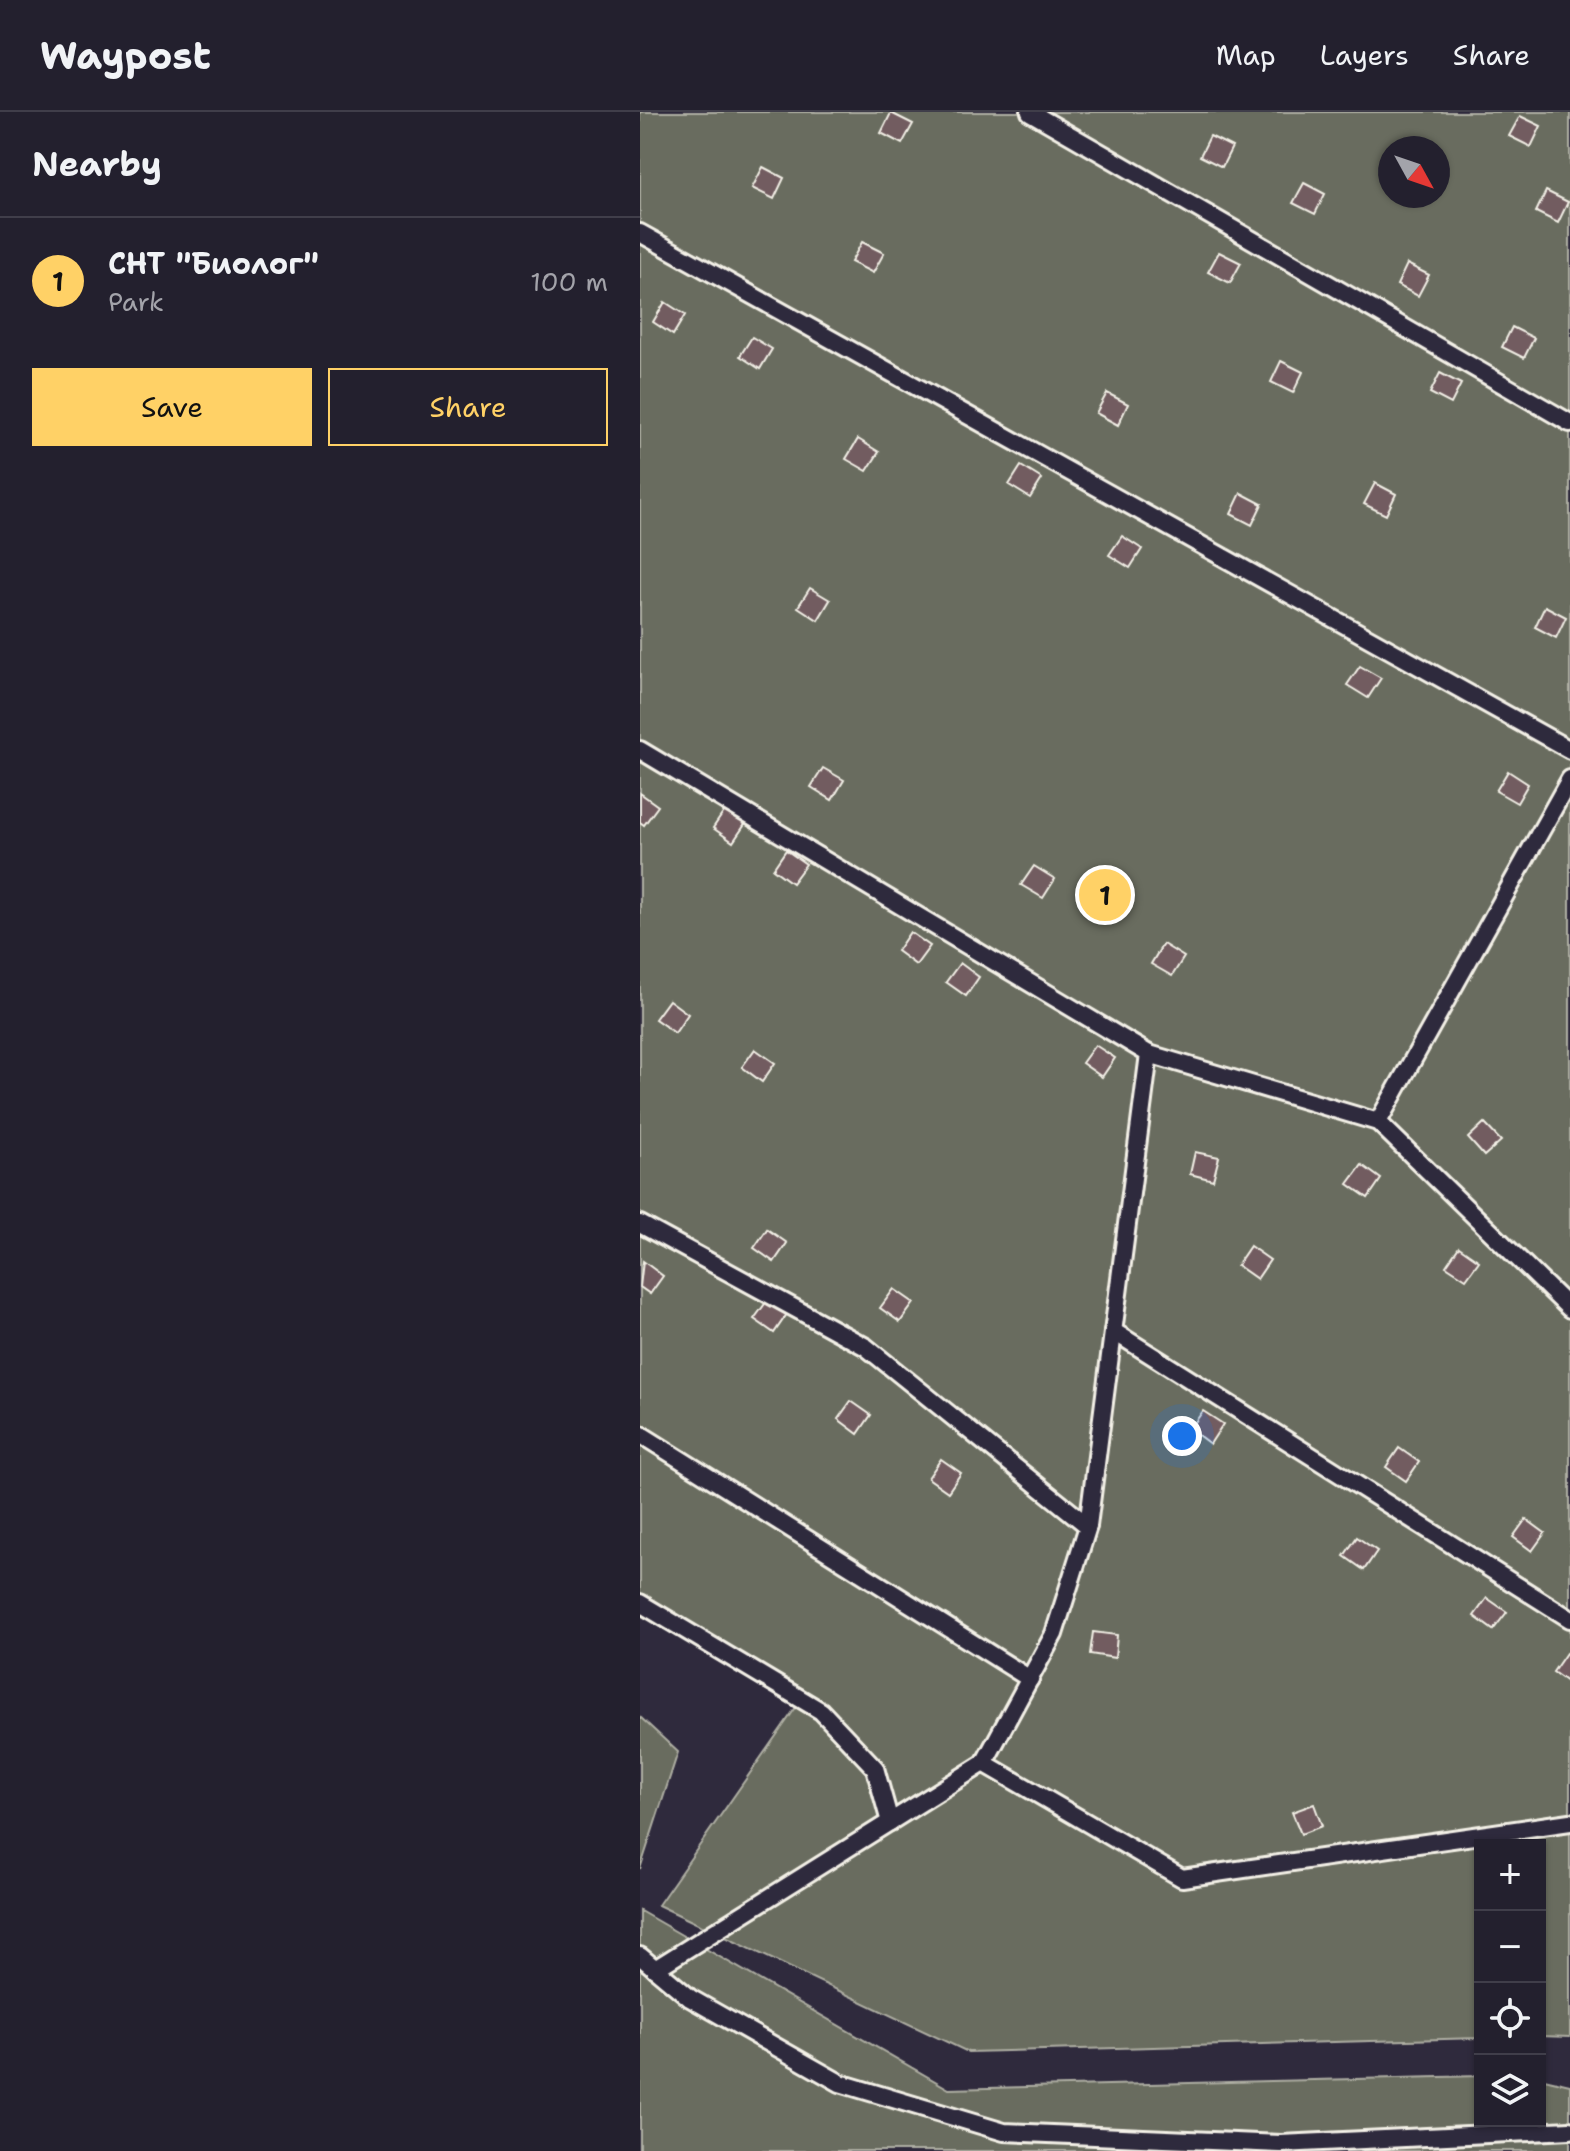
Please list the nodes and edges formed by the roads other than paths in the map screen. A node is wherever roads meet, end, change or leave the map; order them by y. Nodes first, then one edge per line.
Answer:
1 (1030, 112) edge
2 (640, 233) edge
3 (1570, 423) edge
4 (640, 750) edge
5 (1570, 750) edge
6 (1570, 779) edge
7 (1149, 1054) junction
8 (1378, 1122) junction
9 (640, 1224) edge
10 (1570, 1309) edge
11 (1113, 1331) junction
12 (640, 1434) edge
13 (1088, 1526) junction
14 (640, 1603) edge
15 (1570, 1619) edge
16 (1030, 1679) junction
17 (984, 1763) junction
18 (890, 1822) junction
19 (1570, 1822) edge
20 (640, 1956) edge
21 (655, 1969) junction
22 (1570, 2130) edge

1 - 3 lane
2 - 5 lane
4 - 7 lane
6 - 8 lane
7 - 8 lane
7 - 11 lane
8 - 10 lane
9 - 13 lane
11 - 13 lane
11 - 15 lane
12 - 16 lane
13 - 16 lane
14 - 18 lane
16 - 17 lane
17 - 18 lane
17 - 19 lane
18 - 21 lane
20 - 21 lane
21 - 22 lane

